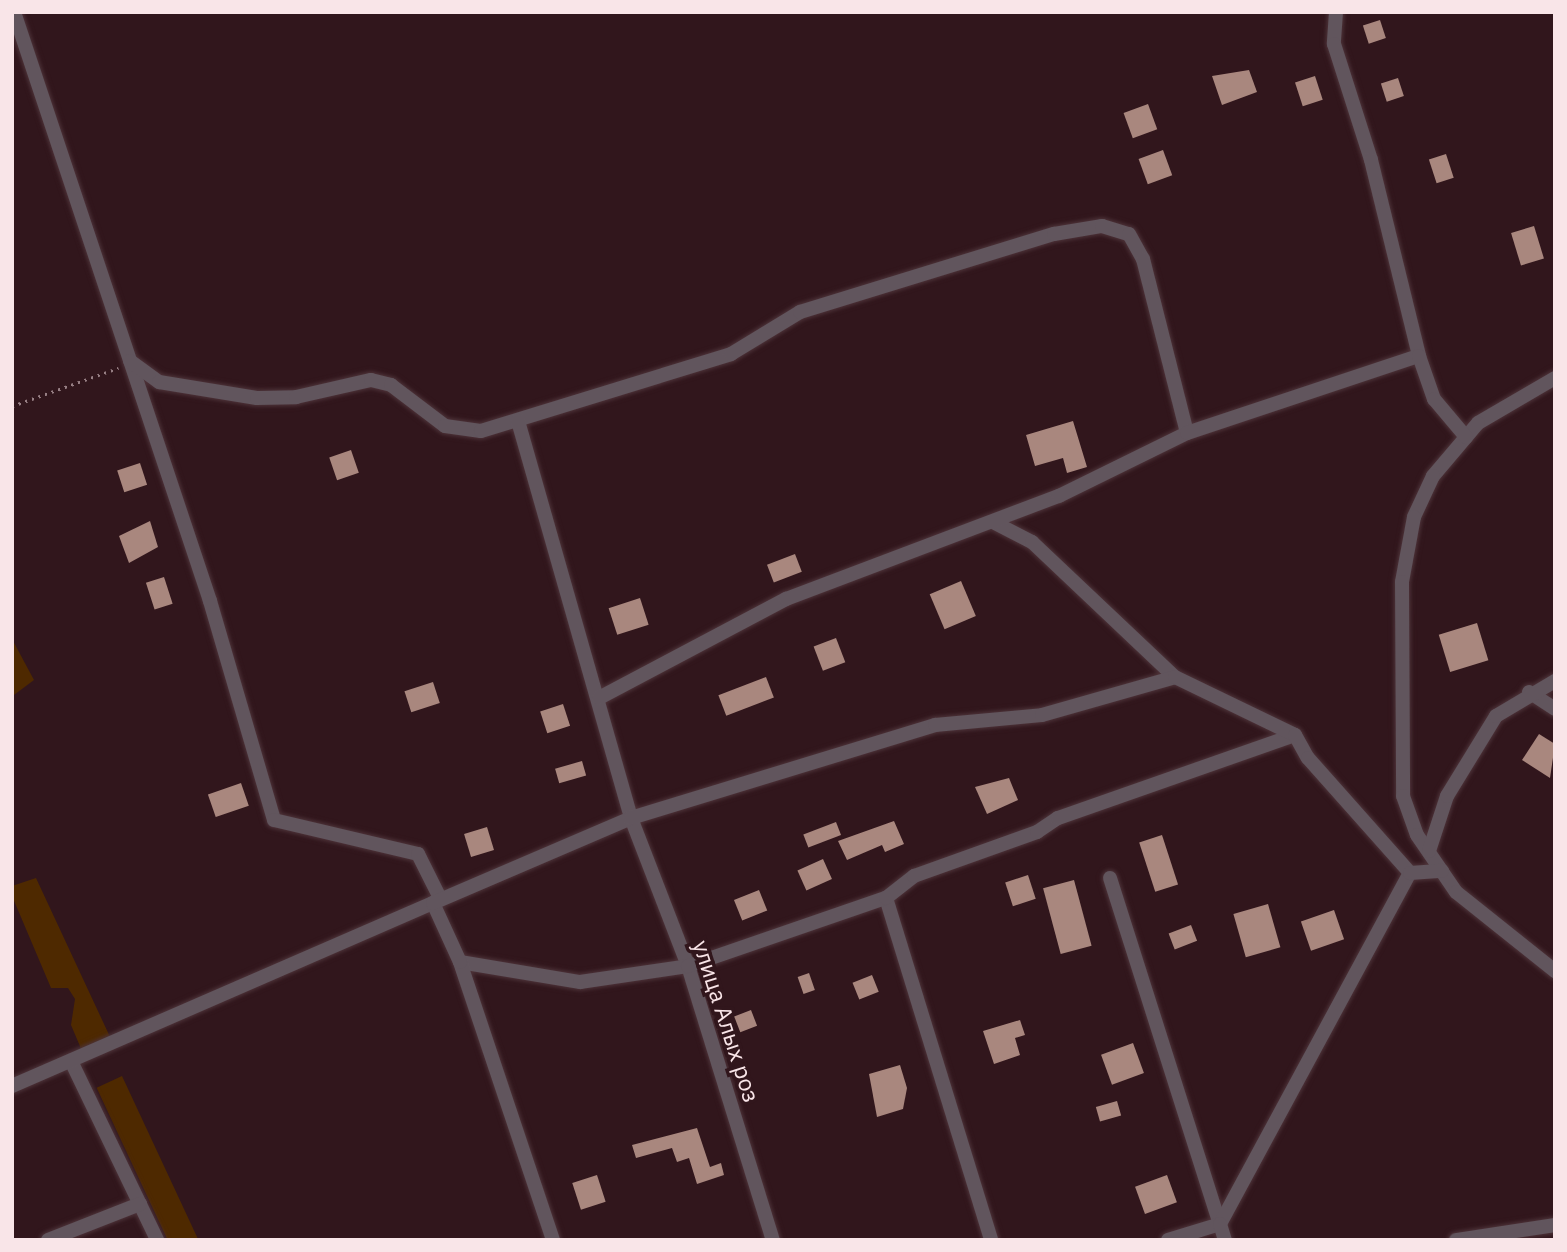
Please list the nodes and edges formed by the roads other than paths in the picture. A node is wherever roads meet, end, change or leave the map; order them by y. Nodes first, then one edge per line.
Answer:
1 (14, 12) edge
2 (1335, 12) edge
3 (1419, 356) junction
4 (130, 362) junction
5 (1555, 378) edge
6 (518, 421) junction
7 (1188, 433) junction
8 (1466, 437) junction
9 (995, 523) junction
10 (1175, 677) junction
11 (1555, 681) edge
12 (1529, 692) junction
13 (599, 698) junction
14 (1555, 709) edge
15 (1295, 735) junction
16 (631, 818) junction
17 (1429, 851) junction
18 (1442, 871) junction
19 (1410, 873) junction
20 (1110, 878) dead end
21 (886, 898) junction
22 (437, 900) junction
23 (460, 962) junction
24 (688, 967) junction
25 (1555, 971) edge
26 (71, 1062) junction
27 (12, 1086) edge
28 (140, 1204) junction
29 (1220, 1224) junction
30 (1555, 1225) edge
31 (48, 1240) edge
32 (157, 1240) edge
33 (553, 1240) edge
34 (773, 1240) edge
35 (991, 1240) edge
36 (1168, 1240) edge
37 (1225, 1240) edge
38 (1456, 1240) edge

1 - 4 street
2 - 3 street
3 - 7 street
3 - 8 street
4 - 6 street
4 - 22 street
5 - 8 street
6 - 7 street
6 - 13 street, улица Алых роз
7 - 9 street
8 - 17 street
9 - 10 street
9 - 13 street
10 - 15 street
10 - 16 street
11 - 12 street
12 - 14 street
12 - 17 street
13 - 16 street, улица Алых роз
15 - 19 street
15 - 21 street
16 - 22 street
16 - 24 street, улица Алых роз
17 - 18 street
18 - 19 street
18 - 25 street
19 - 29 street
20 - 29 street
21 - 24 street
21 - 35 street
22 - 23 street
22 - 26 street
23 - 24 street
23 - 33 street
24 - 34 street, улица Алых роз
26 - 27 street
26 - 28 street
28 - 31 street
28 - 32 street
29 - 36 street
29 - 37 street
30 - 38 street

